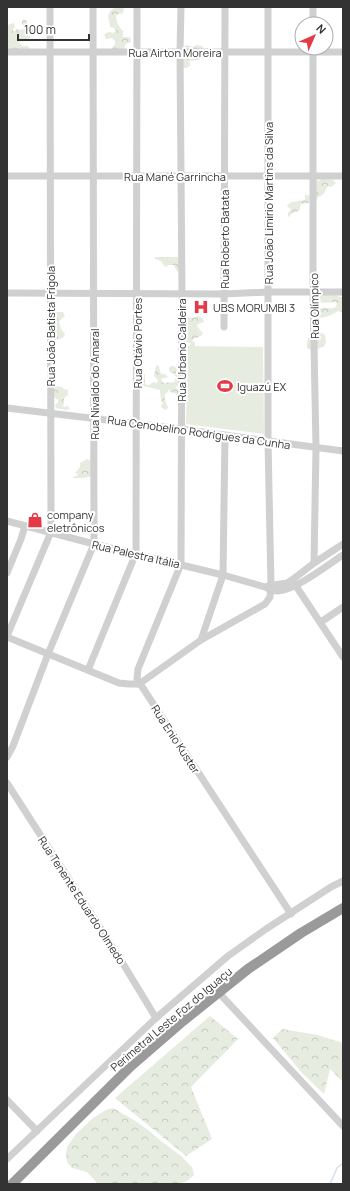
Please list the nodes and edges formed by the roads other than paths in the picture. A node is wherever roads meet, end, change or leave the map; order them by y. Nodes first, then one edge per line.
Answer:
1 (50, 7) edge
2 (93, 7) edge
3 (137, 7) edge
4 (181, 7) edge
5 (225, 7) edge
6 (268, 7) edge
7 (294, 51) edge
8 (7, 52) edge
9 (50, 52) junction
10 (93, 52) junction
11 (137, 52) junction
12 (180, 52) junction
13 (225, 52) junction
14 (268, 52) junction
15 (313, 56) edge
16 (7, 176) edge
17 (50, 176) junction
18 (93, 176) junction
19 (137, 176) junction
20 (181, 176) junction
21 (224, 176) junction
22 (268, 176) junction
23 (313, 176) junction
24 (343, 176) edge
25 (268, 292) junction
26 (313, 292) junction
27 (343, 292) edge
28 (7, 293) edge
29 (50, 294) junction
30 (94, 294) junction
31 (137, 294) junction
32 (182, 294) junction
33 (224, 294) junction
34 (224, 328) dead end
35 (7, 408) edge
36 (50, 413) junction
37 (94, 418) junction
38 (137, 424) junction
39 (181, 429) junction
40 (225, 436) junction
41 (268, 441) junction
42 (316, 448) junction
43 (343, 452) edge
44 (7, 521) edge
45 (25, 526) junction
46 (51, 532) junction
47 (94, 544) junction
48 (343, 544) edge
49 (136, 553) junction
50 (343, 555) edge
51 (181, 564) junction
52 (314, 564) junction
53 (7, 573) edge
54 (223, 574) junction
55 (294, 583) junction
56 (269, 588) junction
57 (343, 607) edge
58 (321, 622) junction
59 (7, 636) edge
60 (201, 640) junction
61 (48, 654) junction
62 (343, 657) edge
63 (88, 670) junction
64 (139, 684) junction
65 (7, 757) edge
66 (7, 783) edge
67 (343, 881) edge
68 (343, 908) edge
69 (290, 914) junction
70 (219, 993) junction
71 (156, 1018) junction
72 (7, 1100) edge
73 (343, 1126) edge
74 (37, 1131) junction
75 (7, 1159) edge
76 (12, 1184) edge

1 - 9 street, Rua João Batista Frigola
2 - 10 street, Rua Nivaldo do Amaral
3 - 11 street, Rua Otávio Portes
4 - 12 street, Rua Urbano Caldeira
5 - 13 street, Rua Roberto Batata
6 - 14 street, Rua João Limirio Martins da Silva
7 - 14 street, Rua Airton Moreira
8 - 9 street, Rua Airton Moreira
9 - 10 street, Rua Airton Moreira
9 - 17 street, Rua João Batista Frigola
10 - 11 street, Rua Airton Moreira
10 - 18 street, Rua Nivaldo do Amaral
11 - 12 street, Rua Airton Moreira
11 - 19 street, Rua Otávio Portes
12 - 13 street, Rua Airton Moreira
12 - 20 street, Rua Urbano Caldeira
13 - 14 street, Rua Airton Moreira
13 - 21 street, Rua Roberto Batata
14 - 22 street, Rua João Limirio Martins da Silva
15 - 23 street, Rua Olímpico
16 - 17 street, Rua Mané Garrincha
17 - 18 street, Rua Mané Garrincha
17 - 29 street, Rua João Batista Frigola
18 - 19 street, Rua Mané Garrincha
18 - 30 street, Rua Nivaldo do Amaral
19 - 20 street, Rua Mané Garrincha
19 - 31 street, Rua Otávio Portes
20 - 21 street, Rua Mané Garrincha
20 - 32 street, Rua Urbano Caldeira
21 - 22 street, Rua Mané Garrincha
21 - 33 street, Rua Roberto Batata
22 - 23 street, Rua Mané Garrincha
22 - 25 street, Rua João Limirio Martins da Silva
23 - 24 street, Rua Mané Garrincha
23 - 26 street, Rua Olímpico
25 - 26 street
25 - 33 street
25 - 41 street, Rua João Limirio Martins da Silva
26 - 27 street
26 - 42 street, Rua Olímpico
28 - 29 street
29 - 30 street
29 - 36 street, Rua João Batista Frigola
30 - 31 street
30 - 37 street, Rua Nivaldo do Amaral
31 - 32 street
31 - 38 street, Rua Otávio Portes
32 - 33 street
32 - 39 street, Rua Urbano Caldeira
33 - 34 street, Rua Roberto Batata
35 - 36 street, Rua Cenobelino Rodrigues da Cunha
36 - 37 street, Rua Cenobelino Rodrigues da Cunha
36 - 46 street, Rua João Batista Frigola
37 - 38 street, Rua Cenobelino Rodrigues da Cunha
37 - 47 street, Rua Nivaldo do Amaral
38 - 39 street, Rua Cenobelino Rodrigues da Cunha
38 - 49 street, Rua Otávio Portes
39 - 40 street, Rua Cenobelino Rodrigues da Cunha
39 - 51 street, Rua Urbano Caldeira
40 - 41 street, Rua Cenobelino Rodrigues da Cunha
40 - 54 street
41 - 42 street, Rua Cenobelino Rodrigues da Cunha
41 - 56 street, Rua João Limirio Martins da Silva
42 - 43 street, Rua Cenobelino Rodrigues da Cunha
42 - 52 street, Rua Olímpico
44 - 45 street, Rua Palestra Itália
45 - 46 street, Rua Palestra Itália
45 - 53 street
46 - 47 street, Rua Palestra Itália
46 - 59 street, Rua João Batista Frigola
47 - 49 street, Rua Palestra Itália
47 - 61 street, Rua Nivaldo do Amaral
48 - 52 street
49 - 51 street, Rua Palestra Itália
49 - 63 street, Rua Otávio Portes
50 - 55 street
51 - 54 street, Rua Palestra Itália
51 - 64 street, Rua Urbano Caldeira
52 - 55 street
54 - 56 street, Rua Palestra Itália
54 - 60 street
55 - 56 street
55 - 58 street
56 - 60 street
57 - 58 street
58 - 62 street
59 - 61 street
60 - 64 street
61 - 63 street
61 - 65 street, Rua Nivaldo do Amaral
63 - 64 street
64 - 69 street, Rua Enio Kuster
66 - 71 street, Rua Tenente Eduardo Olmedo
67 - 69 street
68 - 70 highway, Perimetral Leste Foz do Iguaçu
69 - 71 street
70 - 73 street
70 - 76 highway, Perimetral Leste Foz do Iguaçu
71 - 74 street
72 - 74 street
74 - 75 street

